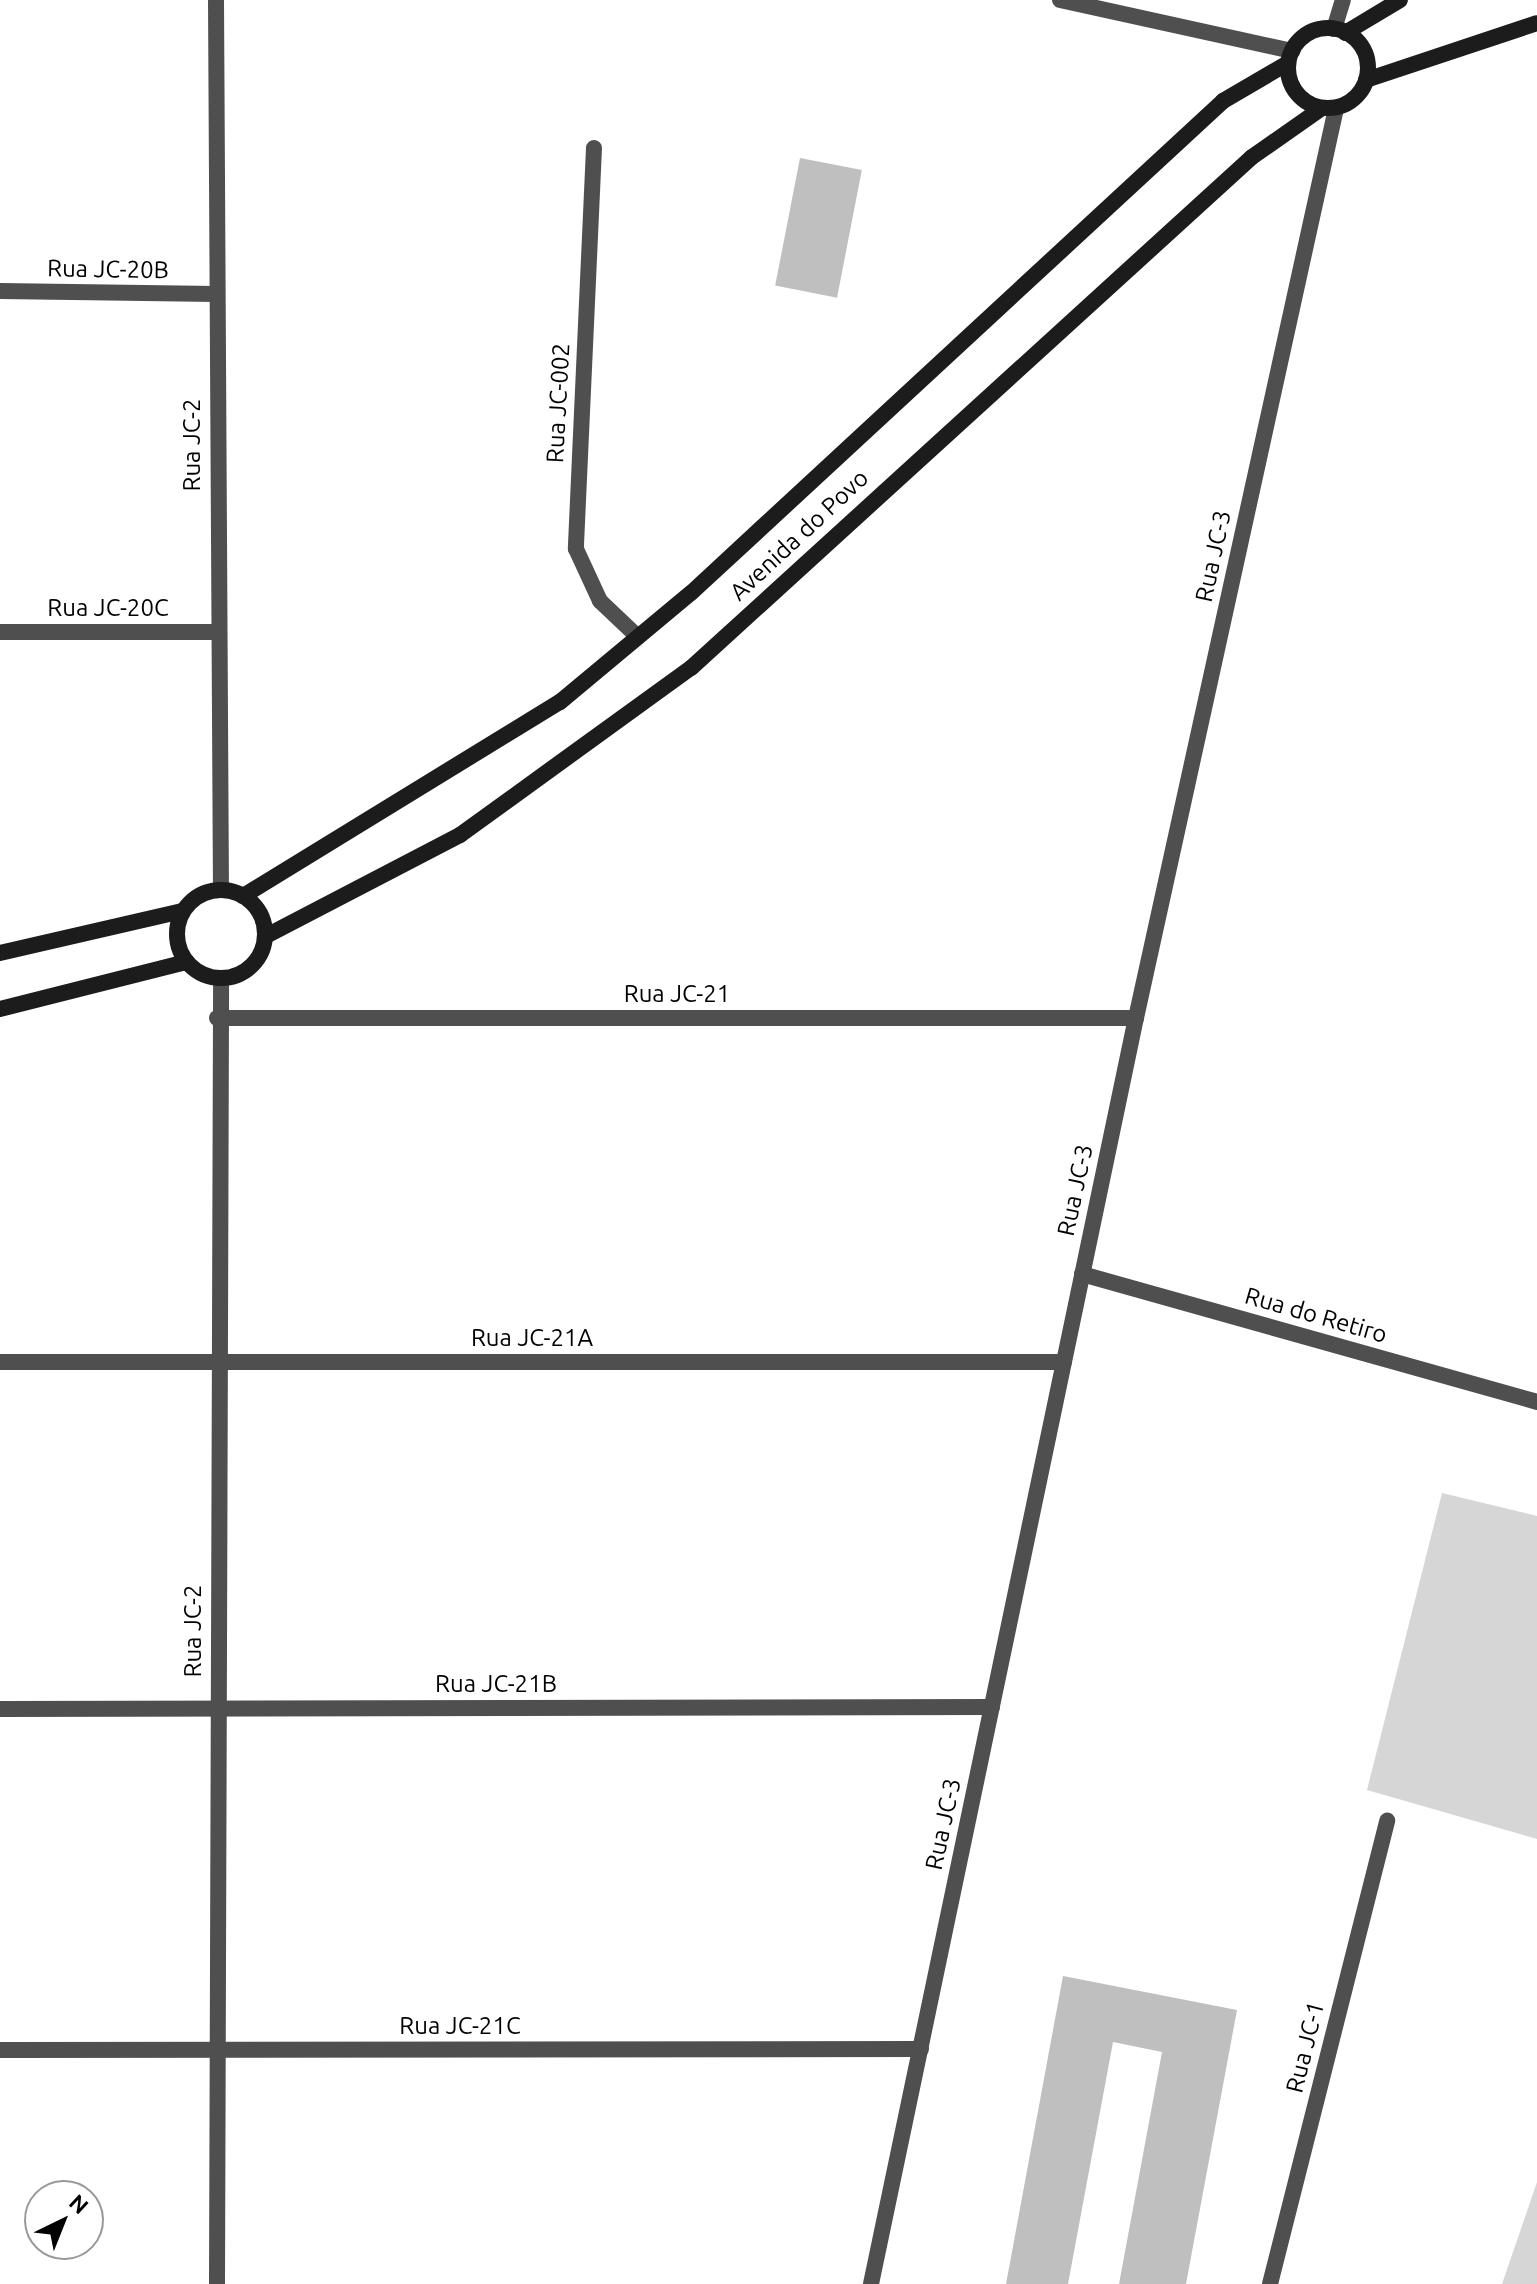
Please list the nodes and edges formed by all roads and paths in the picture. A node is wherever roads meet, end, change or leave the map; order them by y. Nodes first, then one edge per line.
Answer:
1 (216, 0) edge
2 (1060, 0) edge
3 (1343, 0) edge
4 (1400, 0) edge
5 (1537, 23) edge
6 (1339, 31) junction
7 (1290, 57) junction
8 (1366, 80) junction
9 (1329, 108) junction
10 (594, 148) dead end
11 (0, 291) edge
12 (216, 294) junction
13 (0, 632) edge
14 (217, 632) junction
15 (638, 637) junction
16 (221, 889) junction
17 (243, 896) junction
18 (182, 911) junction
19 (266, 936) junction
20 (0, 953) edge
21 (186, 962) junction
22 (221, 979) junction
23 (0, 1009) edge
24 (217, 1018) junction
25 (1136, 1018) junction
26 (1082, 1274) junction
27 (0, 1362) edge
28 (217, 1362) junction
29 (1064, 1362) junction
30 (1537, 1402) edge
31 (992, 1707) junction
32 (0, 1709) edge
33 (217, 1709) junction
34 (1387, 1821) dead end
35 (921, 2049) junction
36 (0, 2050) edge
37 (217, 2050) junction
38 (217, 2284) edge
39 (871, 2284) edge
40 (1270, 2284) edge

1 - 12 street, Rua JC-2
2 - 7 street
3 - 6 street
4 - 6 main road
5 - 8 main road
6 - 7 main road
6 - 8 main road
7 - 9 main road
7 - 15 main road, Avenida do Povo
8 - 9 main road
9 - 19 main road, Avenida do Povo
9 - 25 street, Rua JC-3
10 - 15 street, Rua JC-002
11 - 12 street, Rua JC-20B
12 - 14 street, Rua JC-2
13 - 14 street, Rua JC-20C
14 - 16 street, Rua JC-2
15 - 17 main road, Avenida do Povo
16 - 17 main road
16 - 18 main road
17 - 19 main road
18 - 20 main road
18 - 21 main road
19 - 22 main road
21 - 22 main road
21 - 23 main road
22 - 24 street, Rua JC-2
24 - 25 street, Rua JC-21
24 - 28 street, Rua JC-2
25 - 26 street, Rua JC-3
26 - 29 street, Rua JC-3
26 - 30 street, Rua do Retiro
27 - 28 street, Rua JC-21A
28 - 29 street, Rua JC-21A
28 - 33 street, Rua JC-2
29 - 31 street, Rua JC-3
31 - 33 street, Rua JC-21B
31 - 35 street, Rua JC-3
32 - 33 street, Rua JC-21B
33 - 37 street, Rua JC-2
34 - 40 street, Rua JC-1
35 - 37 street, Rua JC-21C
35 - 39 street, Rua JC-3
36 - 37 street, Rua JC-21C
37 - 38 street, Rua JC-2

